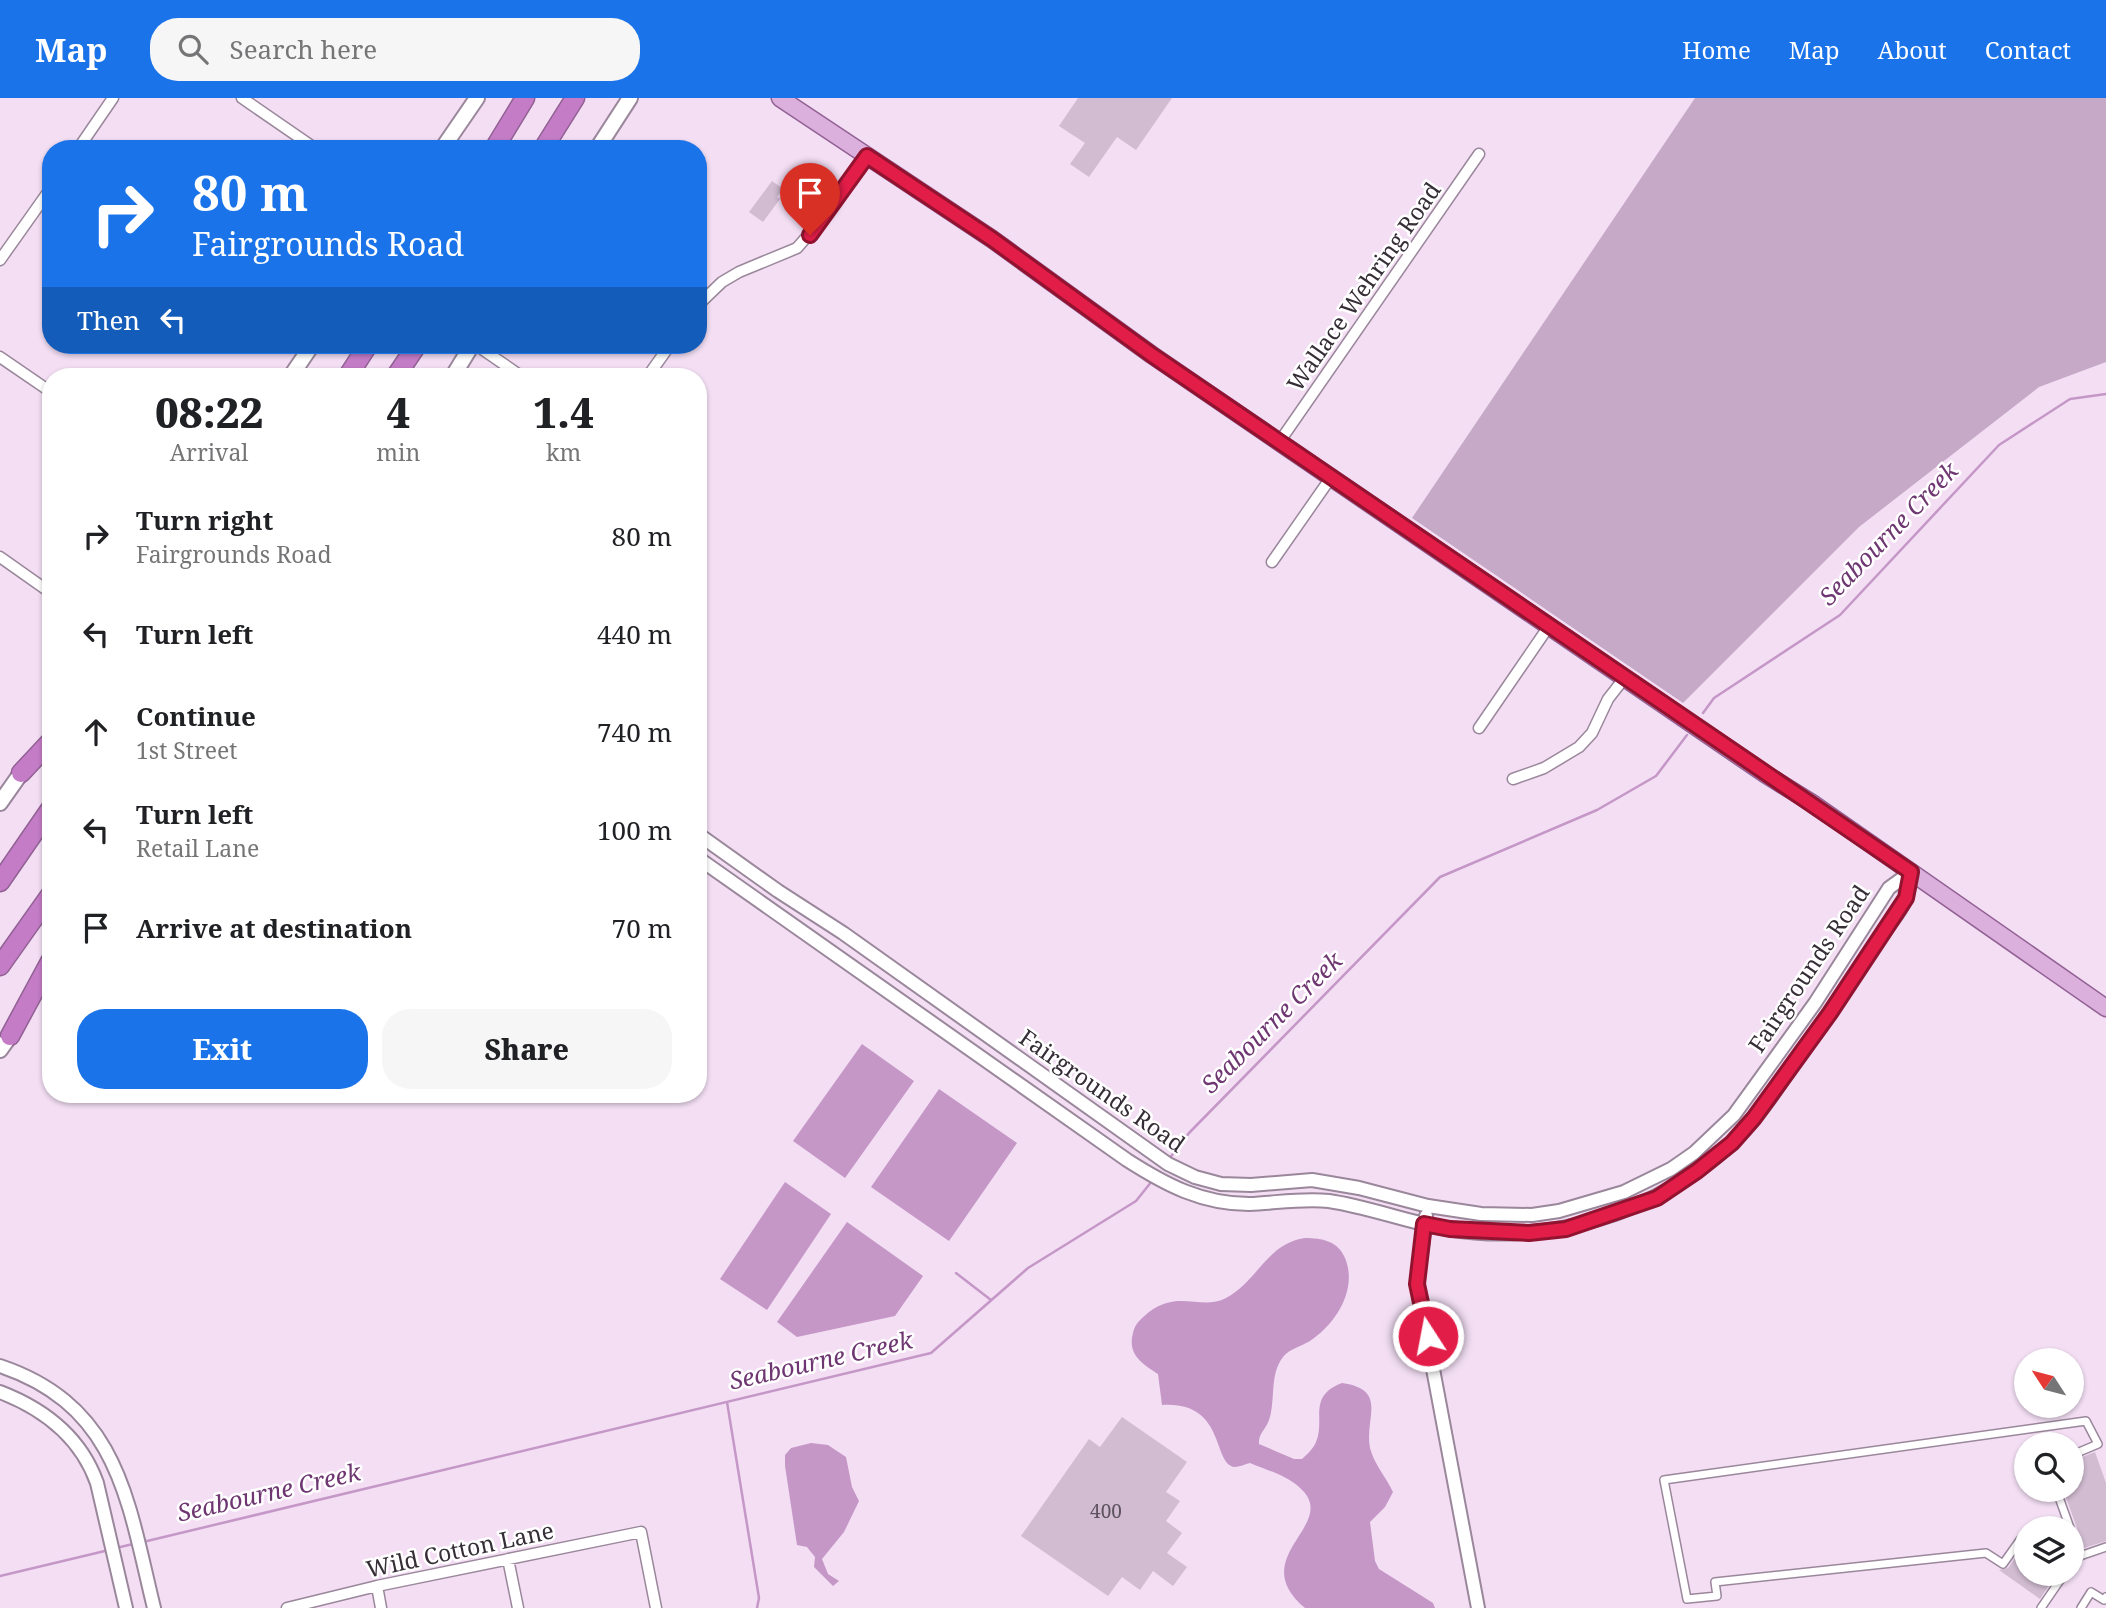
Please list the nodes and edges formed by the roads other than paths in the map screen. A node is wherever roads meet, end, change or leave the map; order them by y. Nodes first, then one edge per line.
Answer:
1 (113, 98) edge
2 (242, 98) edge
3 (477, 98) edge
4 (525, 98) edge
5 (575, 98) edge
6 (630, 98) edge
7 (780, 98) edge
8 (84, 140) edge
9 (303, 140) edge
10 (448, 140) edge
11 (499, 140) edge
12 (549, 140) edge
13 (603, 140) edge
14 (1479, 154) dead end
15 (867, 156) junction
16 (42, 201) edge
17 (0, 260) edge
18 (707, 296) edge
19 (488, 354) edge
20 (0, 357) edge
21 (509, 368) edge
22 (42, 386) edge
23 (1280, 441) junction
24 (1332, 476) junction
25 (0, 557) edge
26 (1272, 562) dead end
27 (42, 587) edge
28 (1549, 626) junction
29 (1626, 676) junction
30 (1479, 728) dead end
31 (42, 743) edge
32 (42, 751) edge
33 (21, 773) junction
34 (1513, 779) dead end
35 (0, 803) edge
36 (42, 821) edge
37 (707, 840) edge
38 (707, 864) edge
39 (1911, 872) junction
40 (0, 882) edge
41 (42, 907) edge
42 (0, 966) edge
43 (42, 976) edge
44 (42, 991) edge
45 (2106, 1008) edge
46 (5, 1043) edge
47 (1428, 1206) junction
48 (1424, 1224) junction
49 (0, 1366) edge
50 (0, 1392) edge
51 (2084, 1450) edge
52 (2106, 1547) edge
53 (2014, 1548) edge
54 (2084, 1555) edge
55 (508, 1559) junction
56 (2056, 1586) edge
57 (377, 1587) junction
58 (2106, 1597) edge
59 (126, 1608) edge
60 (154, 1608) edge
61 (287, 1608) edge
62 (381, 1608) edge
63 (518, 1608) edge
64 (656, 1608) edge
65 (1478, 1608) edge
66 (2041, 1608) edge
67 (2081, 1608) edge

1 - 8 street
2 - 9 street
3 - 10 main road
4 - 11 highway
5 - 12 highway
6 - 13 main road
7 - 15 main road
14 - 23 street, Wallace Wehring Road
15 - 18 street
15 - 23 main road
16 - 17 street
19 - 21 street
20 - 22 street
23 - 24 main road
24 - 26 street
24 - 28 main road
25 - 27 street
28 - 29 main road
28 - 30 street
29 - 34 street
29 - 39 main road
31 - 33 main road
32 - 33 highway
33 - 35 main road
36 - 40 highway
37 - 47 street, Fairgrounds Road
38 - 48 street, Fairgrounds Road
39 - 45 main road
39 - 47 street, Fairgrounds Road
39 - 48 street, Fairgrounds Road
41 - 42 highway
43 - 46 highway
44 - 46 main road
47 - 48 street
48 - 65 street
49 - 60 street
50 - 59 street
51 - 53 street
52 - 54 street
55 - 57 street, Wild Cotton Lane
55 - 63 street
55 - 64 street, Wild Cotton Lane
56 - 66 street
57 - 61 street, Wild Cotton Lane
57 - 62 street
58 - 67 street

